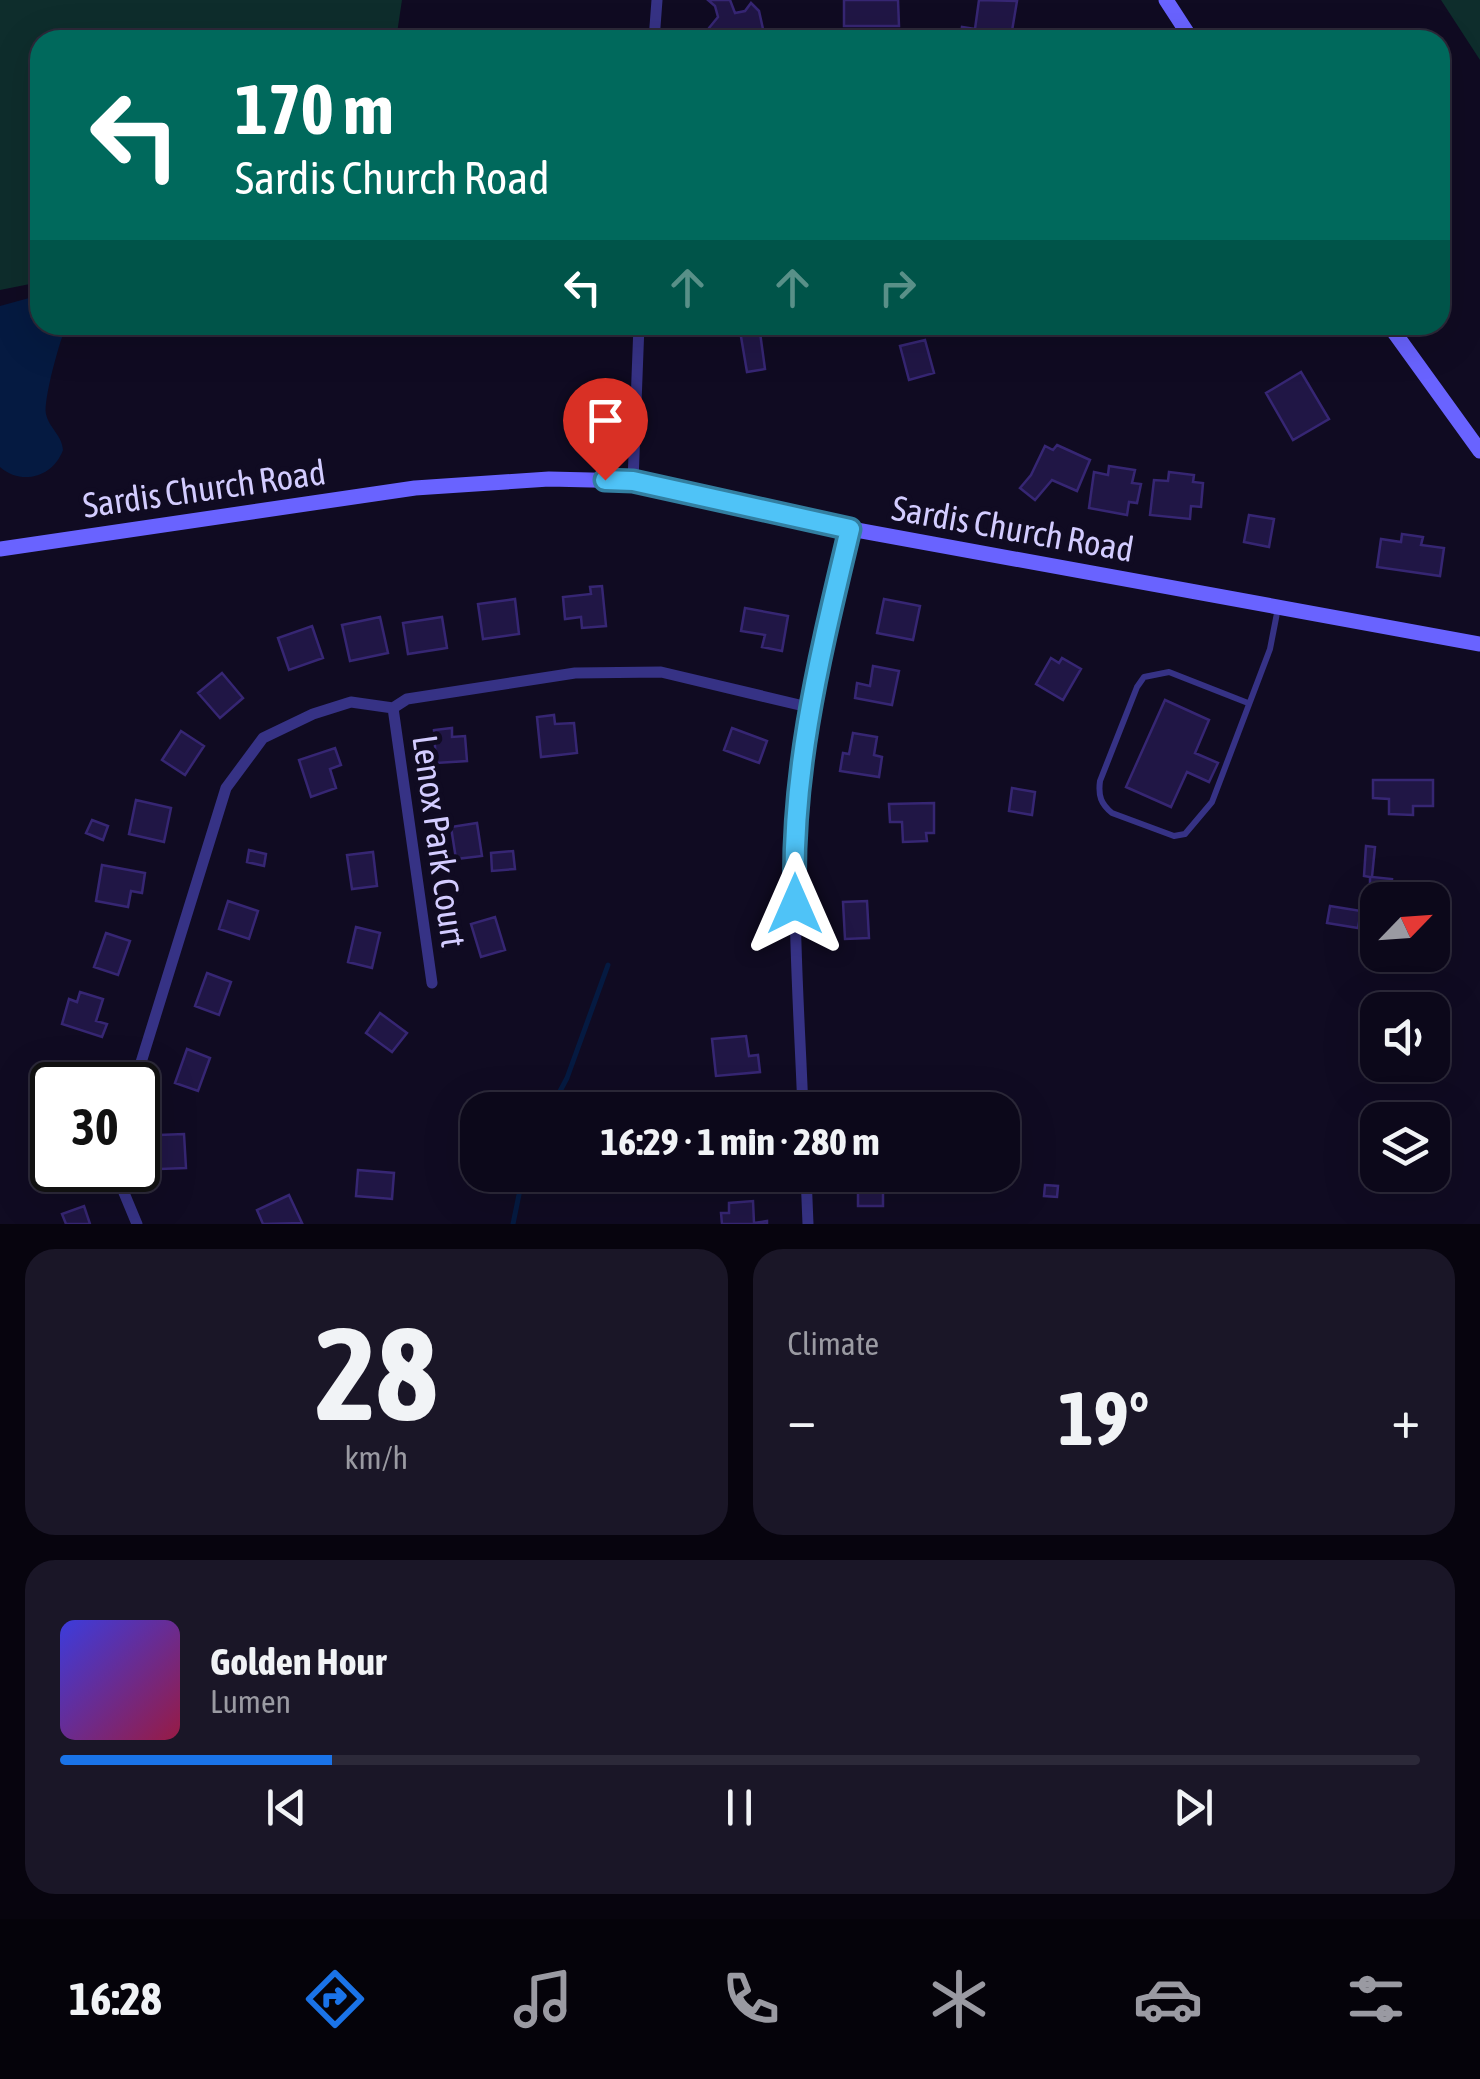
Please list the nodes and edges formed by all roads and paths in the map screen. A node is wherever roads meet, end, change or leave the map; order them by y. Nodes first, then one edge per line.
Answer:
1 (657, 0) edge
2 (1166, 0) edge
3 (655, 30) edge
4 (1186, 30) edge
5 (639, 335) edge
6 (1396, 335) edge
7 (1480, 451) edge
8 (633, 481) junction
9 (850, 529) junction
10 (0, 549) edge
11 (1278, 606) junction
12 (1480, 644) edge
13 (1248, 704) junction
14 (808, 706) junction
15 (393, 708) junction
16 (432, 983) dead end
17 (141, 1062) edge
18 (802, 1092) edge
19 (124, 1192) edge
20 (807, 1192) edge
21 (137, 1224) edge
22 (808, 1224) edge

1 - 3 street
2 - 4 street
5 - 8 street
6 - 7 street
8 - 9 street, Sardis Church Road
8 - 10 street, Sardis Church Road
9 - 11 street, Sardis Church Road
9 - 14 street
11 - 12 street, Sardis Church Road
11 - 13 lane
13 - 13 lane
14 - 15 street
14 - 18 street
15 - 16 street, Lenox Park Court
15 - 17 street
19 - 21 street
20 - 22 street

